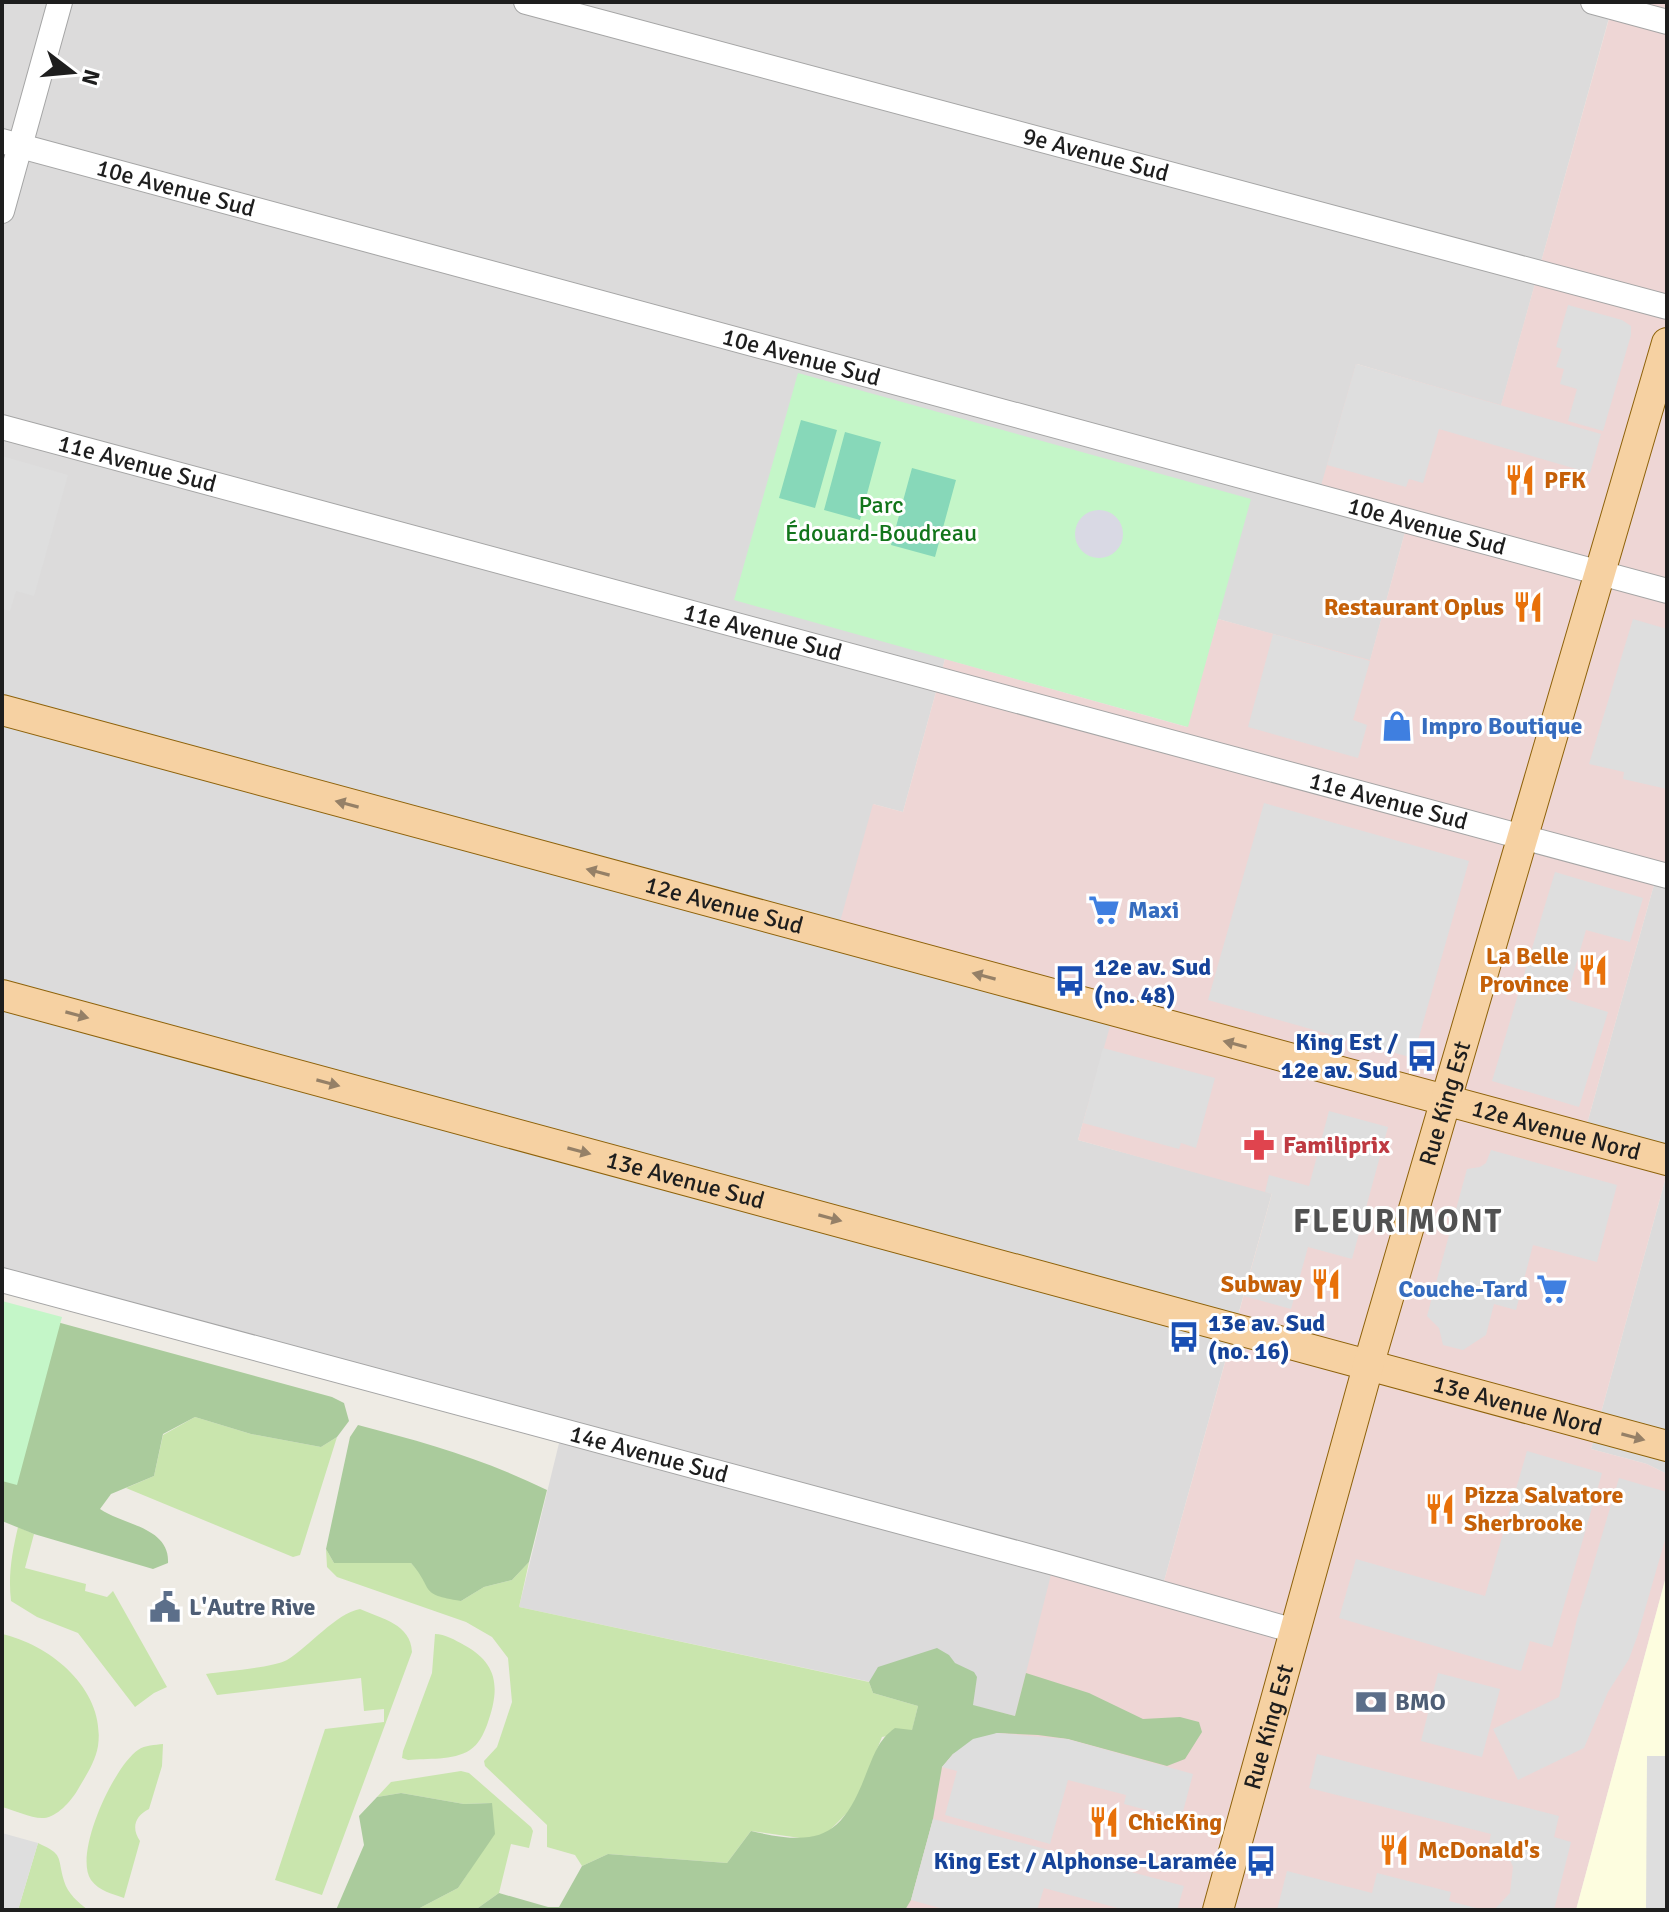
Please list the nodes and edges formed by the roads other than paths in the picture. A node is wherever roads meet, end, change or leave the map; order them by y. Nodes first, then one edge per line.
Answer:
1 (60, 2) edge
2 (526, 2) edge
3 (1593, 2) edge
4 (1667, 22) edge
5 (11, 144) edge
6 (2, 211) edge
7 (1667, 307) edge
8 (1667, 343) edge
9 (2, 427) edge
10 (1601, 573) junction
11 (1667, 591) edge
12 (2, 710) edge
13 (1523, 838) junction
14 (1667, 876) edge
15 (2, 995) edge
16 (1446, 1101) junction
17 (1667, 1160) edge
18 (2, 1280) edge
19 (1369, 1363) junction
20 (1667, 1446) edge
21 (1295, 1631) junction
22 (1218, 1910) edge

1 - 5 street
2 - 7 street, 9e Avenue Sud
3 - 4 street
5 - 6 street
5 - 10 street, 10e Avenue Sud
8 - 10 main road, Rue King Est
9 - 13 street, 11e Avenue Sud
10 - 11 street, 10e Avenue Sud
10 - 13 main road, Rue King Est
16 -> 12 main road, 12e Avenue Sud
13 - 14 street, 11e Avenue Sud
13 - 16 main road, Rue King Est
15 -> 19 main road, 13e Avenue Sud
16 - 17 main road, 12e Avenue Nord
16 - 19 main road, Rue King Est
18 - 21 street, 14e Avenue Sud
19 -> 20 main road, 13e Avenue Nord
19 - 21 main road, Rue King Est
21 - 22 main road, Rue King Est

